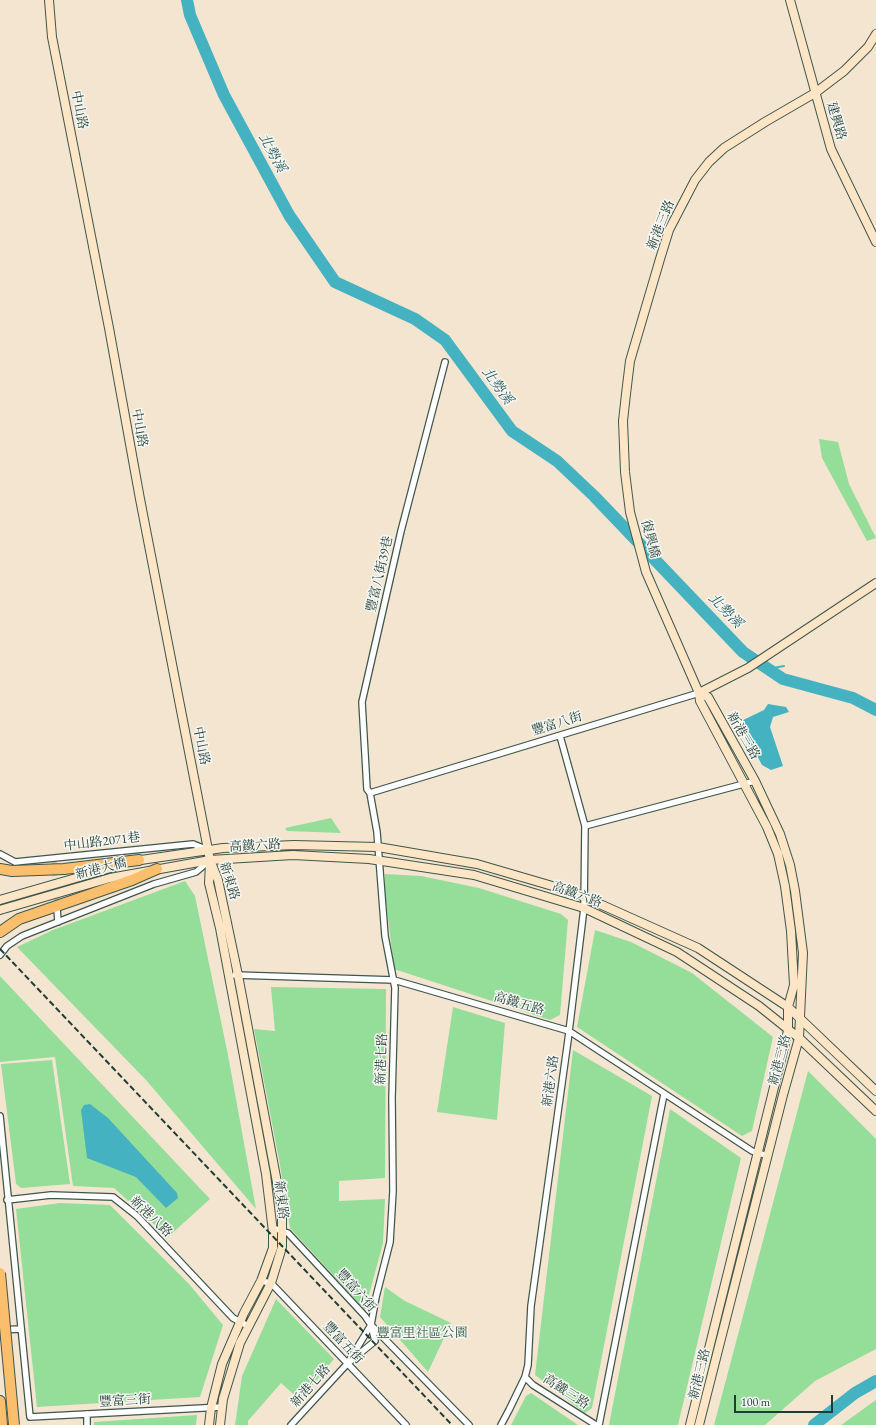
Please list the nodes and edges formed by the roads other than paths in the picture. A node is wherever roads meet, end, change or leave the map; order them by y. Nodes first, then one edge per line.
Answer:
1 (49, 0) edge
2 (790, 0) edge
3 (876, 34) edge
4 (815, 93) junction
5 (876, 242) edge
6 (445, 362) dead end
7 (630, 512) joint
8 (646, 572) joint
9 (876, 584) edge
10 (699, 693) junction
11 (560, 736) junction
12 (755, 781) junction
13 (745, 784) junction
14 (370, 794) junction
15 (585, 826) junction
16 (378, 847) junction
17 (208, 850) junction
18 (0, 854) edge
19 (139, 860) junction
20 (210, 860) junction
21 (379, 860) junction
22 (0, 869) edge
23 (157, 869) junction
24 (584, 896) junction
25 (0, 900) edge
26 (57, 908) tunnel mouth
27 (584, 908) junction
28 (0, 910) edge
29 (58, 922) junction
30 (0, 932) edge
31 (0, 955) edge
32 (229, 975) junction
33 (238, 975) junction
34 (394, 980) junction
35 (788, 1007) junction
36 (800, 1019) junction
37 (788, 1030) junction
38 (569, 1031) junction
39 (799, 1038) junction
40 (876, 1091) edge
41 (664, 1094) junction
42 (876, 1111) edge
43 (0, 1116) edge
44 (757, 1152) junction
45 (768, 1156) junction
46 (7, 1200) junction
47 (273, 1228) junction
48 (284, 1231) junction
49 (0, 1273) edge
50 (261, 1281) junction
51 (271, 1283) junction
52 (240, 1322) junction
53 (371, 1325) junction
54 (248, 1326) junction
55 (20, 1329) junction
56 (0, 1330) edge
57 (348, 1363) junction
58 (525, 1377) junction
59 (0, 1401) edge
60 (222, 1407) junction
61 (211, 1408) junction
62 (87, 1414) junction
63 (2, 1425) edge
64 (14, 1425) edge
65 (87, 1425) edge
66 (209, 1425) edge
67 (220, 1425) edge
68 (291, 1425) edge
69 (406, 1425) edge
70 (469, 1425) edge
71 (500, 1425) edge
72 (596, 1425) edge
73 (599, 1425) edge
74 (690, 1425) edge
75 (699, 1425) edge

1 - 17 street, 中山路
2 - 4 street, 建興路
3 - 4 street, 新港三路
4 - 5 street, 建興路
4 - 7 street, 新港三路
6 - 14 street, 豐富八街39巷
7 - 8 street, 復興橋
8 - 10 street, 新港三路
9 - 10 street, 豐富八街
10 - 11 street, 豐富八街
10 - 12 street, 新港三路
10 - 13 street, 新港三路
11 - 14 street, 豐富八街
11 - 15 street, 新港六路
12 - 13 street
12 - 36 street, 新港三路
13 - 15 street
13 - 35 street, 新港三路
14 - 16 street, 新港七路
15 - 24 street, 新港六路
16 - 17 street, 高鐵六路
16 - 21 street, 新港七路
16 - 24 street, 高鐵六路
17 - 18 street, 中山路2071巷
17 - 19 street, 新港大橋
17 - 20 street, 中山路
19 - 22 highway
19 - 25 street, 新港大橋
20 - 21 street, 高鐵六路
20 - 23 street, 新港大橋
20 - 29 street
20 - 32 street, 新東路
20 - 33 street, 新東路
21 - 27 street, 高鐵六路
21 - 34 street, 新港七路
23 - 28 street, 新港大橋
23 - 30 highway
24 - 27 street, 新港六路
24 - 35 street, 高鐵六路
26 - 29 street
27 - 37 street, 高鐵六路
27 - 38 street, 新港六路
29 - 31 street
32 - 33 street, 高鐵五路
32 - 47 street, 新東路
33 - 34 street, 高鐵五路
33 - 48 street, 新東路
34 - 38 street, 高鐵五路
34 - 53 street, 新港七路
35 - 36 street, 高鐵六路
35 - 37 street, 新港三路
36 - 39 street, 新港三路
36 - 40 street, 高鐵六路
37 - 39 street, 高鐵六路
37 - 44 street, 新港三路
38 - 41 street, 高鐵五路
38 - 58 street, 新港六路
39 - 42 street, 高鐵六路
39 - 45 street, 新港三路
41 - 44 street, 高鐵五路
41 - 73 street
43 - 46 street
44 - 45 street, 高鐵五路
44 - 74 street, 新港三路
45 - 75 street, 新港三路
46 - 52 street, 新港八路
46 - 55 street
47 - 48 street
47 - 50 street, 新東路
48 - 51 street, 新東路
48 - 53 street, 豐富六街
49 - 64 highway, bridge
50 - 51 street
50 - 52 street, 新東路
51 - 54 street, 新東路
51 - 57 street, 豐富五街
52 - 54 street, 新港八路
52 - 61 street, 新東路
53 - 57 street, 新港七路
53 - 57 street, 新港七路
53 - 70 street, 豐富六街
54 - 60 street, 新東路
55 - 56 street
55 - 62 street, 豐富三街
57 - 68 street, 新港七路
57 - 69 street, 豐富五街
58 - 71 street, 新港六路
58 - 72 street, 高鐵三路
59 - 63 highway
60 - 61 street, 豐富三街
60 - 67 street, 新東路
61 - 62 street, 豐富三街
61 - 66 street, 新東路
62 - 65 street

